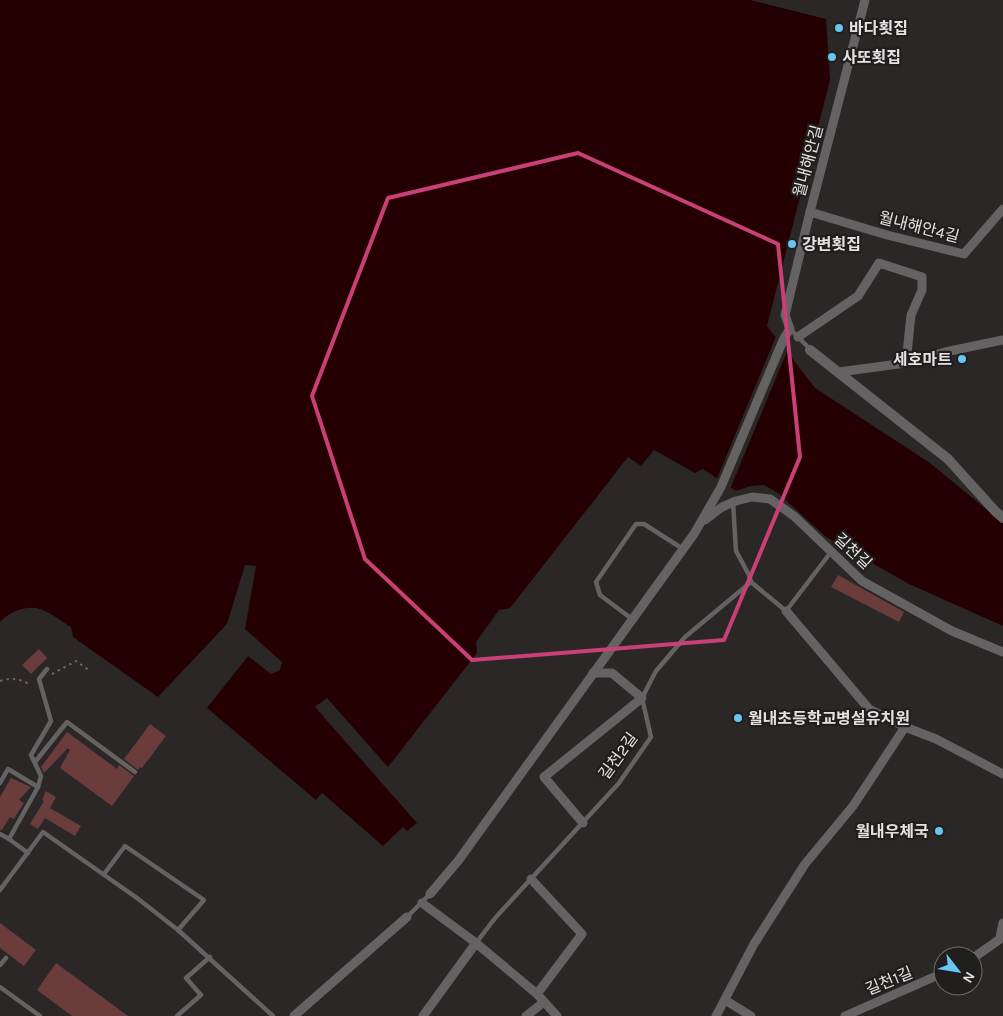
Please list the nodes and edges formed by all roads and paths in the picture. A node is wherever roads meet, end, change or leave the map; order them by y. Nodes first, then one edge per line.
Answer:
1 (865, 0) edge
2 (1003, 209) edge
3 (810, 212) junction
4 (790, 329) junction
5 (798, 337) junction
6 (1003, 340) edge
7 (810, 350) joint
8 (906, 363) junction
9 (839, 372) junction
10 (733, 502) junction
11 (1003, 518) edge
12 (694, 534) junction
13 (683, 549) junction
14 (831, 552) junction
15 (751, 582) junction
16 (786, 610) junction
17 (632, 619) junction
18 (1003, 652) edge
19 (47, 669) dead end
20 (593, 673) junction
21 (642, 698) junction
22 (905, 728) junction
23 (35, 762) junction
24 (135, 772) dead end
25 (1003, 774) edge
26 (0, 783) edge
27 (38, 787) junction
28 (583, 823) junction
29 (0, 834) edge
30 (9, 839) junction
31 (28, 853) junction
32 (104, 874) junction
33 (531, 879) junction
34 (0, 890) edge
35 (430, 894) joint
36 (422, 903) junction
37 (407, 917) joint
38 (1003, 923) edge
39 (178, 930) junction
40 (1001, 937) edge
41 (476, 943) junction
42 (983, 952) edge
43 (210, 957) junction
44 (6, 958) dead end
45 (0, 966) edge
46 (933, 977) edge
47 (0, 987) edge
48 (537, 994) junction
49 (725, 1000) junction
50 (544, 1002) junction
51 (40, 1016) edge
52 (177, 1016) edge
53 (273, 1016) edge
54 (294, 1016) edge
55 (423, 1016) edge
56 (526, 1016) edge
57 (557, 1016) edge
58 (716, 1016) edge
59 (751, 1016) edge
60 (846, 1016) edge

1 - 3 street, 월내해안길
2 - 3 street, 월내해안4길
3 - 4 street, 월내해안길
4 - 5 lane
4 - 12 street
5 - 7 lane
5 - 8 street
6 - 8 street
7 - 9 street
8 - 9 street
9 - 11 street
10 - 12 street, 길천길
10 - 14 street, 길천길
10 - 15 lane
12 - 13 street
13 - 17 street
13 - 17 lane
14 - 16 lane
14 - 18 street, 길천길
15 - 16 lane
15 - 21 lane
16 - 22 street
17 - 20 street
19 - 23 lane
20 - 21 street
20 - 35 street
21 - 28 lane, 길천2길
21 - 28 street
22 - 25 street
22 - 49 street
23 - 24 lane
23 - 27 lane
26 - 27 lane
27 - 30 lane
28 - 33 lane, 길천2길
29 - 30 lane
30 - 31 lane
31 - 32 lane
31 - 34 lane
32 - 39 lane
32 - 39 lane
33 - 41 lane, 길천2길
33 - 48 street
35 - 36 lane
36 - 37 lane
36 - 41 street
37 - 54 street
38 - 40 street
39 - 43 lane
40 - 42 street
41 - 48 street
41 - 55 street, 길천2길
43 - 52 lane
43 - 53 lane
44 - 45 lane
46 - 60 street, 길천1길
47 - 51 lane
48 - 50 street
49 - 58 street
49 - 59 street
50 - 56 street
50 - 57 street

